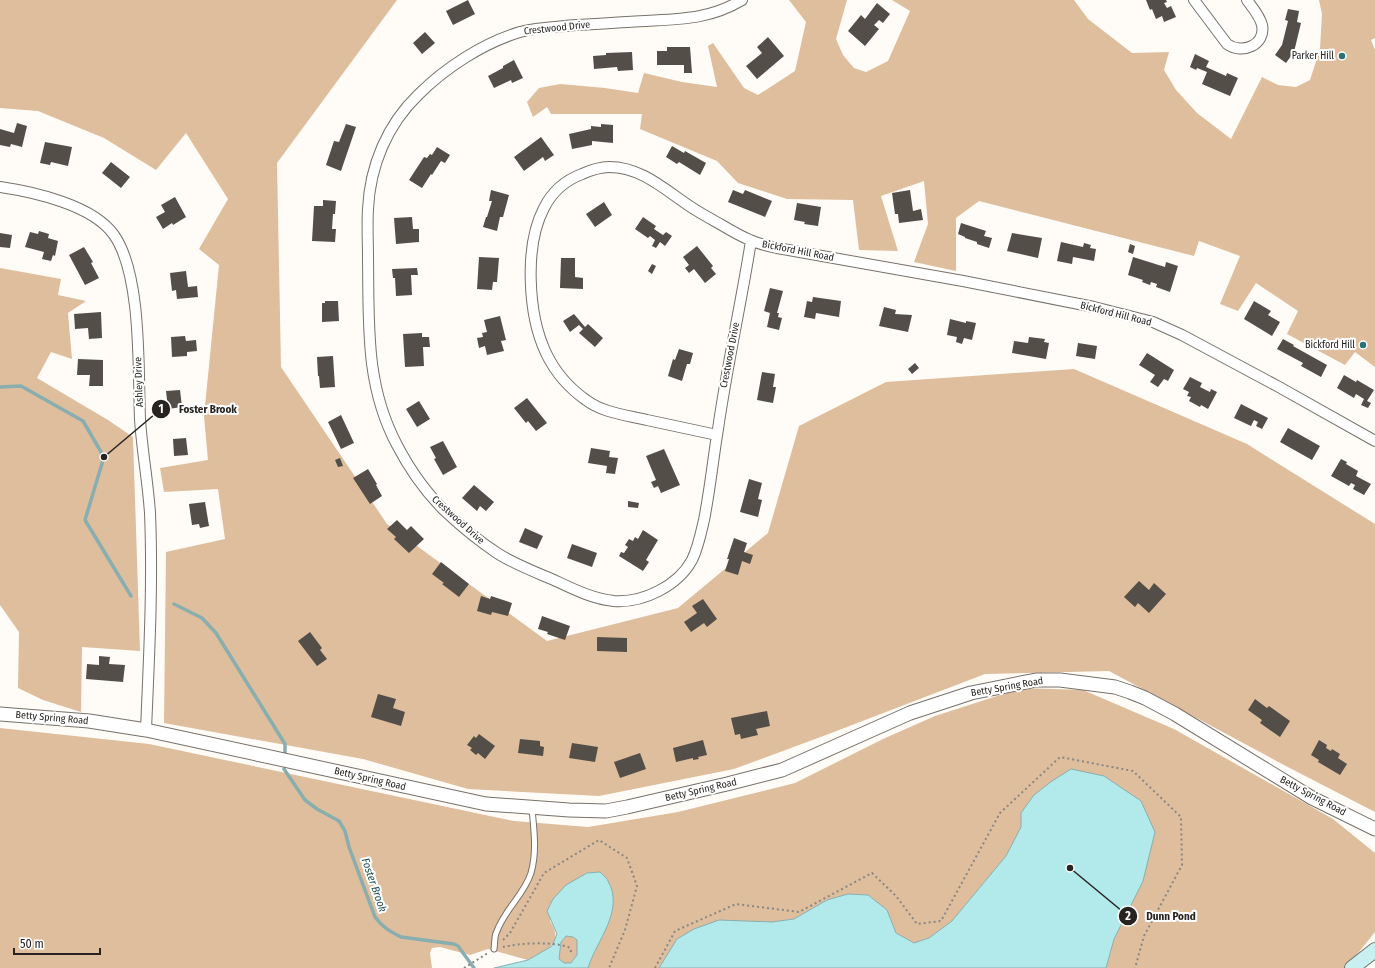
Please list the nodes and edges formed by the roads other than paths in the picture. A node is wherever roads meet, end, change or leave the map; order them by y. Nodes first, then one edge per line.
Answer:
1 (742, 0) edge
2 (1194, 0) edge
3 (1247, 0) edge
4 (0, 187) edge
5 (751, 241) junction
6 (717, 435) junction
7 (1375, 441) edge
8 (0, 714) edge
9 (146, 730) junction
10 (532, 808) junction
11 (1359, 821) junction
12 (1375, 829) edge
13 (1375, 836) edge
14 (494, 949) road end
15 (1375, 950) edge
16 (1352, 968) edge

1 - 6 street, Crestwood Drive
2 - 3 street
4 - 9 street, Ashley Drive
5 - 6 street, Crestwood Drive
5 - 6 street, Bickford Hill Road
5 - 7 street, Bickford Hill Road
8 - 9 street, Betty Spring Road
9 - 10 street, Betty Spring Road
10 - 11 street, Betty Spring Road
10 - 14 lane
11 - 12 street, Betty Spring Road
11 - 13 street, Betty Spring Road
15 - 16 main road

